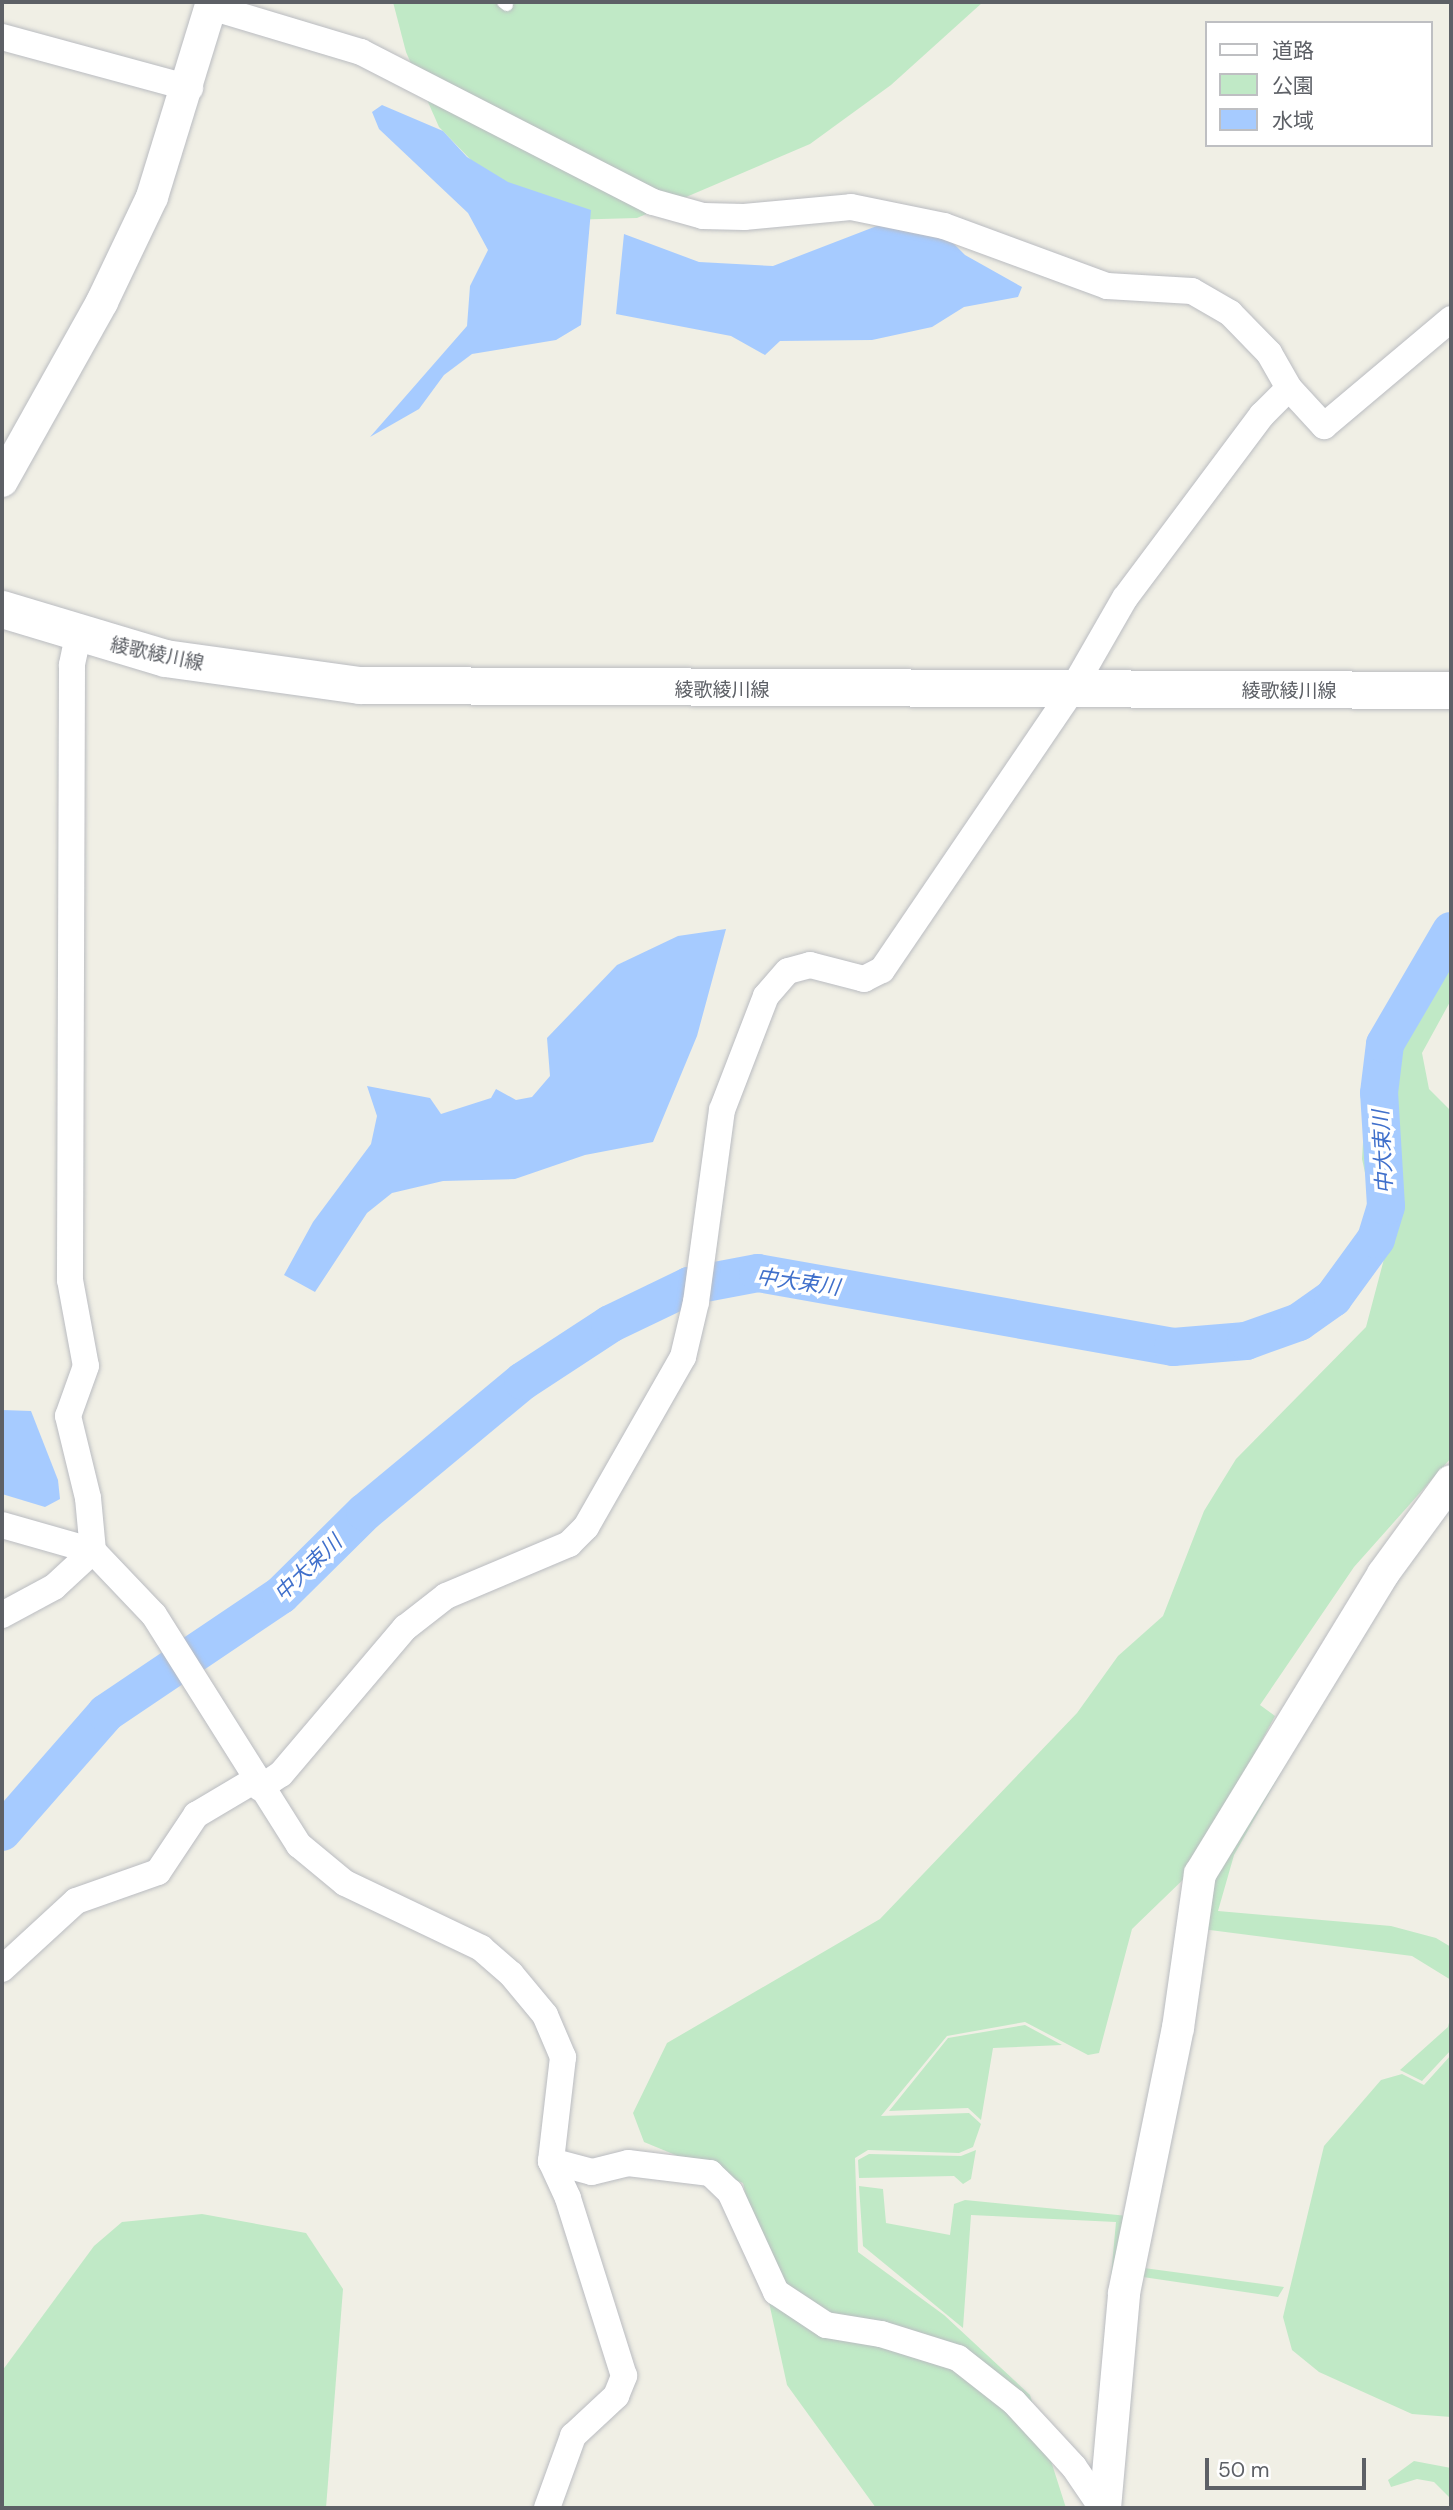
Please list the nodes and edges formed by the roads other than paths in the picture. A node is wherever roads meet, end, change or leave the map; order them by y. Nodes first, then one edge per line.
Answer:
1 (211, 4) edge
2 (2, 37) edge
3 (190, 88) junction
4 (1451, 319) edge
5 (1289, 388) junction
6 (2, 481) edge
7 (2, 609) edge
8 (78, 636) junction
9 (1451, 690) edge
10 (1072, 691) junction
11 (1451, 1481) edge
12 (2, 1525) edge
13 (93, 1552) junction
14 (2, 1615) edge
15 (257, 1784) junction
16 (2, 1969) edge
17 (551, 2161) junction
18 (547, 2508) edge
19 (1104, 2508) edge

1 - 3 street
1 - 5 street
2 - 3 street
3 - 6 street
4 - 5 street
5 - 10 street
7 - 8 main road, 綾歌綾川線
8 - 10 main road, 綾歌綾川線
8 - 13 street
9 - 10 main road, 綾歌綾川線
10 - 15 street
11 - 19 street
12 - 13 street
13 - 14 street
13 - 15 street
15 - 16 street
15 - 17 street
17 - 18 street
17 - 19 street

